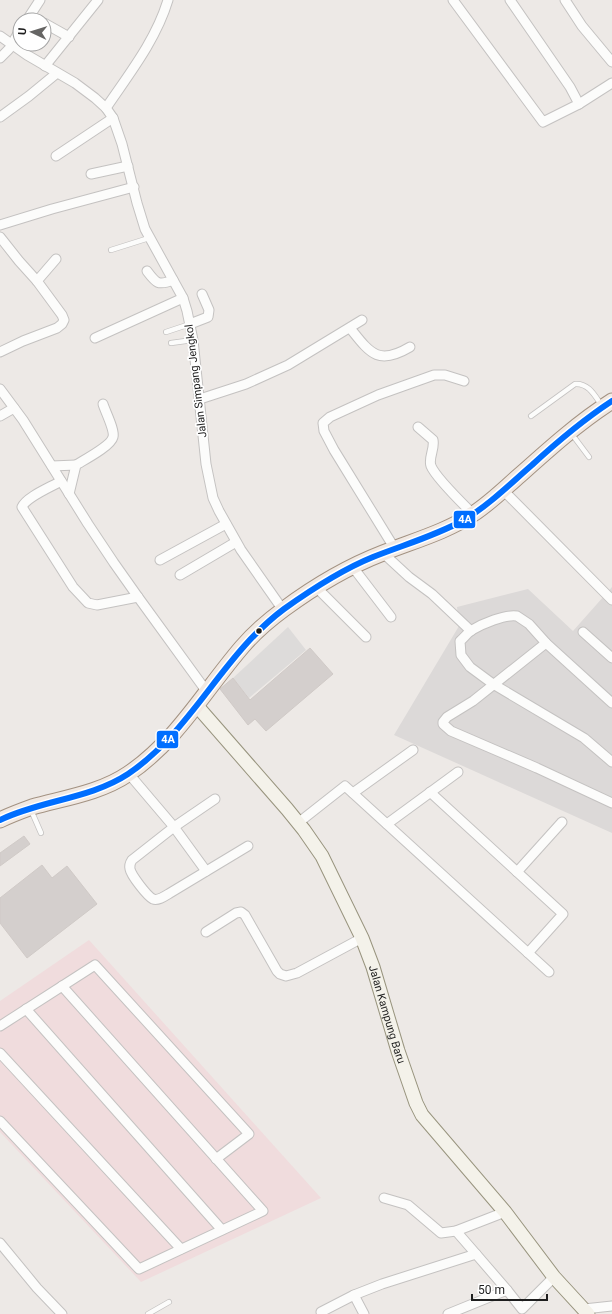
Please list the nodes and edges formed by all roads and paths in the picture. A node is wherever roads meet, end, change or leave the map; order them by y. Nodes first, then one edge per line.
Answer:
1 (40, 0) edge
2 (98, 0) edge
3 (168, 0) edge
4 (452, 0) edge
5 (510, 0) edge
6 (564, 0) edge
7 (32, 12) edge
8 (52, 27) edge
9 (0, 36) edge
10 (69, 36) junction
11 (11, 44) junction
12 (0, 58) edge
13 (612, 62) edge
14 (45, 66) junction
15 (57, 73) junction
16 (612, 82) edge
17 (579, 104) junction
18 (106, 108) junction
19 (0, 117) edge
20 (113, 118) junction
21 (56, 156) dead end
22 (128, 166) junction
23 (91, 174) dead end
24 (134, 187) junction
25 (0, 225) edge
26 (0, 237) edge
27 (150, 238) junction
28 (111, 250) dead end
29 (56, 259) dead end
30 (147, 270) dead end
31 (173, 280) junction
32 (37, 281) junction
33 (202, 294) dead end
34 (183, 298) junction
35 (362, 320) dead end
36 (190, 324) junction
37 (350, 328) junction
38 (166, 332) dead end
39 (95, 338) dead end
40 (193, 340) junction
41 (171, 343) dead end
42 (410, 347) dead end
43 (0, 352) edge
44 (464, 381) dead end
45 (0, 389) edge
46 (200, 399) junction
47 (103, 404) dead end
48 (608, 404) edge
49 (14, 408) junction
50 (0, 416) edge
51 (531, 416) dead end
52 (418, 427) dead end
53 (570, 432) junction
54 (589, 457) dead end
55 (76, 465) junction
56 (52, 466) junction
57 (61, 481) junction
58 (503, 490) junction
59 (69, 494) junction
60 (473, 514) junction
61 (226, 524) junction
62 (236, 542) junction
63 (389, 551) junction
64 (160, 560) dead end
65 (352, 566) junction
66 (180, 575) dead end
67 (316, 587) junction
68 (138, 597) junction
69 (612, 599) edge
70 (283, 610) junction
71 (391, 617) dead end
72 (471, 631) junction
73 (583, 632) dead end
74 (366, 637) dead end
75 (546, 643) junction
76 (612, 658) edge
77 (493, 684) junction
78 (208, 692) junction
79 (612, 703) edge
80 (197, 706) junction
81 (412, 750) dead end
82 (612, 762) edge
83 (458, 772) dead end
84 (129, 774) junction
85 (430, 792) junction
86 (353, 794) junction
87 (215, 799) dead end
88 (612, 803) edge
89 (30, 808) junction
90 (0, 820) edge
91 (562, 822) dead end
92 (298, 823) junction
93 (387, 824) junction
94 (174, 827) junction
95 (41, 833) dead end
96 (248, 846) dead end
97 (206, 871) junction
98 (517, 872) junction
99 (206, 932) dead end
100 (362, 938) junction
101 (528, 953) junction
102 (549, 972) dead end
103 (62, 986) junction
104 (26, 1009) junction
105 (0, 1026) edge
106 (0, 1053) edge
107 (0, 1121) edge
108 (216, 1159) junction
109 (384, 1198) dead end
110 (505, 1212) junction
111 (222, 1230) junction
112 (456, 1231) junction
113 (0, 1243) edge
114 (181, 1249) junction
115 (476, 1254) junction
116 (554, 1277) junction
117 (507, 1290) junction
118 (354, 1295) junction
119 (169, 1302) dead end
120 (612, 1306) edge
121 (524, 1311) edge
122 (322, 1312) dead end
123 (586, 1312) edge
124 (62, 1314) edge
125 (148, 1314) edge
126 (364, 1314) edge
127 (448, 1314) edge

1 - 7 street
2 - 10 street
3 - 18 street
4 - 17 street
5 - 17 street
6 - 13 street
8 - 10 street
9 - 11 street, Jalan Simpang Jengkol
10 - 14 street
11 - 12 street
11 - 14 street, Jalan Simpang Jengkol
14 - 15 street, Jalan Simpang Jengkol
15 - 18 street, Jalan Simpang Jengkol
15 - 19 street
16 - 17 street
18 - 20 street, Jalan Simpang Jengkol
20 - 21 street
20 - 22 street, Jalan Simpang Jengkol
22 - 23 street
22 - 24 street, Jalan Simpang Jengkol
24 - 25 street
24 - 27 street, Jalan Simpang Jengkol
26 - 32 street
27 - 28 lane
27 - 31 street, Jalan Simpang Jengkol
29 - 32 street
30 - 31 street
31 - 34 street, Jalan Simpang Jengkol
32 - 43 street
33 - 36 street
34 - 36 street, Jalan Simpang Jengkol
34 - 39 street
35 - 37 street
36 - 38 lane
36 - 40 street, Jalan Simpang Jengkol
37 - 42 street
37 - 46 street
40 - 41 lane
40 - 46 street, Jalan Simpang Jengkol
44 - 63 street
45 - 49 street
46 - 61 street, Jalan Simpang Jengkol
47 - 55 street
48 - 51 lane
48 - 53 main road
49 - 50 street
49 - 56 street
52 - 60 street
53 - 54 lane
53 - 58 main road
55 - 56 street
55 - 59 street
56 - 57 street
57 - 59 street
57 - 68 street
58 - 60 main road
58 - 69 street
59 - 68 street
60 - 63 main road
61 - 62 street, Jalan Simpang Jengkol
61 - 64 street
62 - 66 street
62 - 70 street, Jalan Simpang Jengkol
63 - 65 main road
63 - 72 street
65 - 67 main road
65 - 71 street
67 - 70 main road
67 - 74 street
68 - 78 street
70 - 78 main road
72 - 75 street
72 - 77 street
73 - 76 street
75 - 77 street
75 - 79 street
77 - 82 street
77 - 88 street
78 - 80 main road
80 - 84 main road
80 - 92 street, Jalan Kampung Baru
81 - 86 street
83 - 85 street
84 - 89 main road
84 - 94 street
85 - 93 street
85 - 98 street
86 - 92 street
86 - 93 street
87 - 94 street
89 - 90 main road
89 - 95 lane
91 - 98 street
92 - 100 street, Jalan Kampung Baru
93 - 101 street
94 - 97 street
94 - 97 street
96 - 97 street
98 - 101 street
99 - 100 street
100 - 110 street, Jalan Kampung Baru
101 - 102 street
103 - 104 street
103 - 108 street
103 - 108 street
104 - 105 street
104 - 111 street
106 - 114 street
107 - 114 street
108 - 111 street
109 - 112 street
110 - 112 street
110 - 116 street, Jalan Kampung Baru
111 - 114 street
112 - 115 street
113 - 124 street
115 - 117 street
115 - 118 street
116 - 121 street
116 - 123 street, Jalan Kampung Baru
117 - 121 street
117 - 127 street
118 - 122 street
118 - 126 street
119 - 125 lane
120 - 123 street

